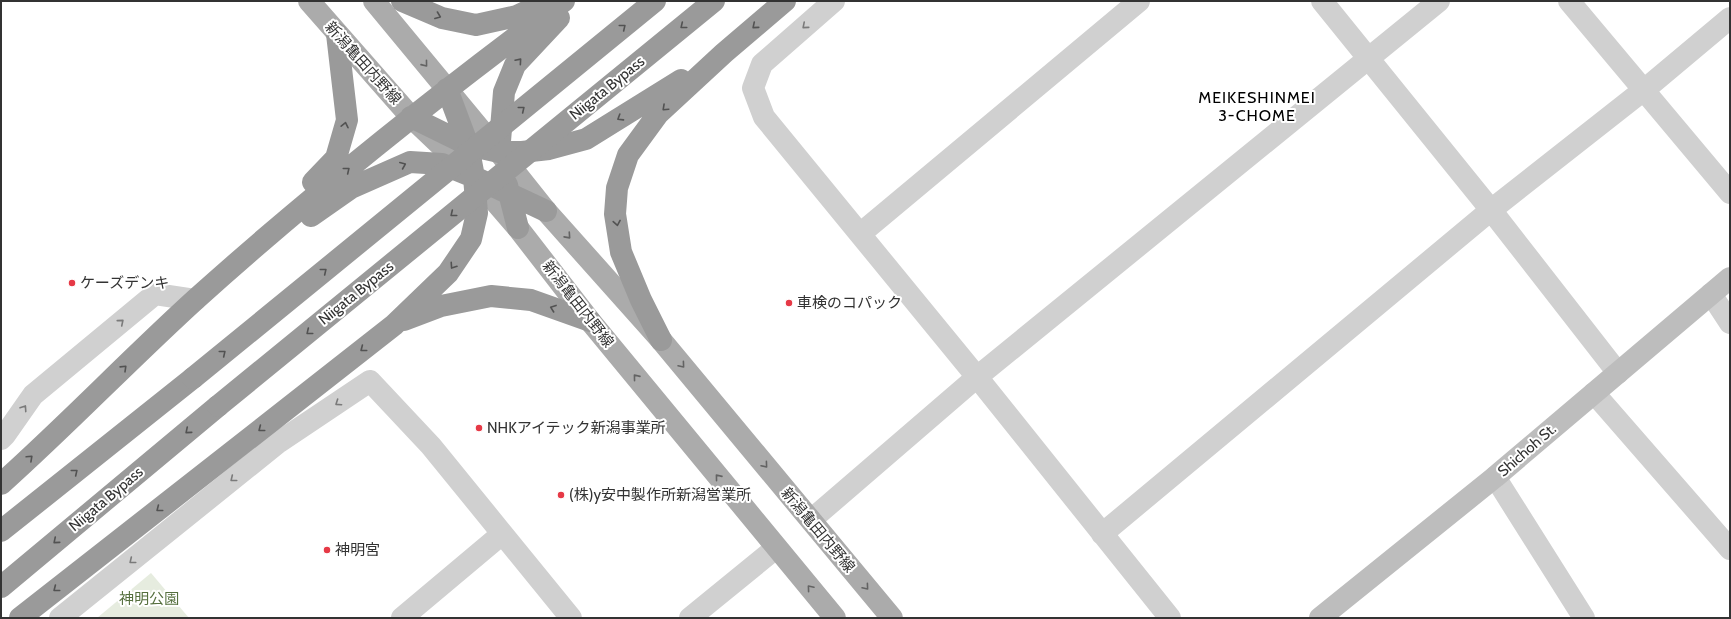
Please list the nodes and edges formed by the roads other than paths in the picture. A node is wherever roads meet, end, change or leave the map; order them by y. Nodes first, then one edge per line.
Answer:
1 (309, 1) edge
2 (374, 1) edge
3 (402, 1) edge
4 (548, 1) edge
5 (564, 1) edge
6 (575, 1) edge
7 (655, 1) edge
8 (714, 1) edge
9 (785, 1) edge
10 (834, 1) edge
11 (1139, 1) edge
12 (1322, 1) edge
13 (1439, 1) edge
14 (1569, 1) edge
15 (1730, 18) edge
16 (337, 34) junction
17 (724, 52) junction
18 (1370, 59) junction
19 (446, 89) junction
20 (1643, 90) junction
21 (412, 117) junction
22 (468, 145) junction
23 (499, 152) junction
24 (474, 177) junction
25 (1730, 193) edge
26 (509, 194) junction
27 (1490, 210) junction
28 (546, 211) junction
29 (518, 228) junction
30 (860, 234) junction
31 (1730, 278) edge
32 (1711, 294) junction
33 (195, 300) junction
34 (590, 321) junction
35 (1730, 323) edge
36 (394, 325) junction
37 (660, 340) junction
38 (1618, 373) junction
39 (978, 377) junction
40 (1594, 393) junction
41 (1, 439) edge
42 (1495, 478) junction
43 (1, 484) edge
44 (811, 520) junction
45 (1, 531) edge
46 (502, 534) junction
47 (1102, 534) junction
48 (776, 548) junction
49 (1730, 549) edge
50 (1, 587) edge
51 (20, 618) edge
52 (60, 618) edge
53 (402, 618) edge
54 (571, 618) edge
55 (690, 618) edge
56 (835, 618) edge
57 (892, 618) edge
58 (1170, 618) edge
59 (1320, 618) edge
60 (1584, 618) edge

1 - 16 main road, 新潟亀田内野線
2 -> 19 main road, 新潟亀田内野線
3 -> 4 highway
5 - 19 highway
23 -> 6 highway
45 -> 7 highway, bridge
8 -> 50 highway, Niigata Bypass, bridge
9 -> 17 highway
10 -> 30 street
11 - 30 street
12 - 18 street
13 - 18 street
14 - 20 street
15 - 20 street
16 - 21 main road, 新潟亀田内野線
33 -> 16 highway
17 -> 23 highway
17 -> 37 highway
18 - 27 street
18 - 39 street
19 - 21 highway
19 - 22 highway
19 - 23 main road, 新潟亀田内野線
20 - 25 street
20 - 27 street
21 - 22 highway
21 - 24 main road, 新潟亀田内野線
33 -> 21 highway
22 - 23 highway
22 - 24 highway
23 - 26 highway
23 - 28 main road, 新潟亀田内野線
24 - 26 highway
24 - 29 main road, 新潟亀田内野線
33 -> 24 highway
24 -> 36 highway
26 - 28 highway
26 - 29 highway
27 - 38 street
27 - 47 street
28 -> 37 main road, 新潟亀田内野線
29 - 34 main road, 新潟亀田内野線
30 - 39 street
31 - 32 street, Shichoh St.
32 - 35 street
32 - 38 street, Shichoh St.
41 -> 33 street
43 -> 33 highway
34 -> 36 highway
48 -> 34 main road, 新潟亀田内野線
36 -> 51 highway
37 -> 44 main road, 新潟亀田内野線
38 - 40 street, Shichoh St.
39 - 44 street
39 - 47 street
40 - 42 street, Shichoh St.
40 - 49 street
42 - 59 street, Shichoh St.
42 - 60 street
44 -> 57 main road, 新潟亀田内野線
46 -> 52 street
46 - 53 street
46 - 54 street
47 - 58 street
48 - 55 street
56 -> 48 main road, 新潟亀田内野線

